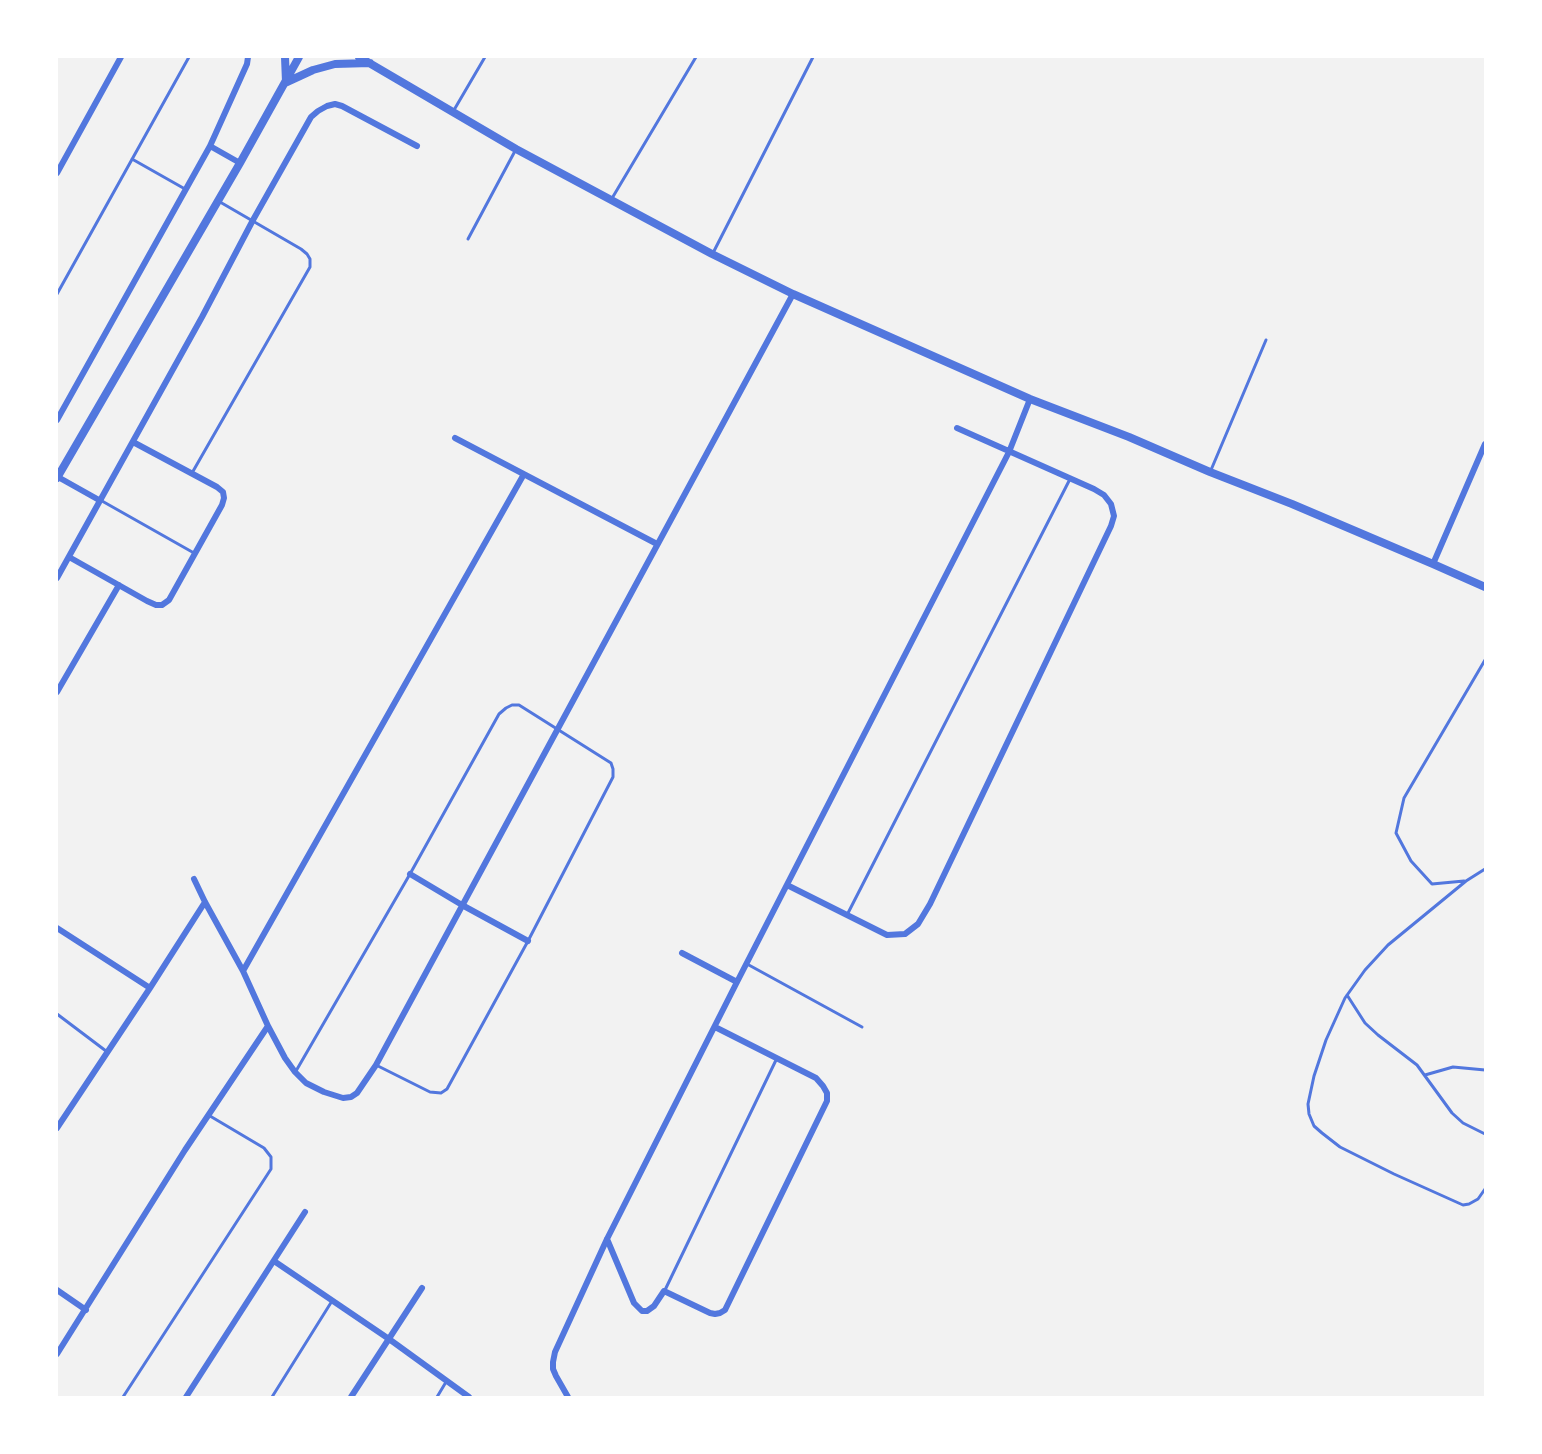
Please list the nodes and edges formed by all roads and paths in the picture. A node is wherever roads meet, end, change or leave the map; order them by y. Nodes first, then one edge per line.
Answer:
1 (121, 57) edge
2 (189, 57) edge
3 (248, 57) edge
4 (285, 57) edge
5 (299, 57) edge
6 (359, 57) edge
7 (485, 57) edge
8 (696, 57) edge
9 (813, 57) edge
10 (370, 63) junction
11 (286, 82) junction
12 (453, 112) junction
13 (210, 146) junction
14 (417, 146) dead end
15 (516, 149) junction
16 (132, 159) junction
17 (240, 163) junction
18 (57, 173) edge
19 (186, 190) junction
20 (611, 200) junction
21 (218, 201) junction
22 (253, 220) junction
23 (468, 239) dead end
24 (712, 254) junction
25 (57, 294) edge
26 (793, 294) junction
27 (1266, 340) dead end
28 (1030, 399) junction
29 (57, 420) edge
30 (957, 428) dead end
31 (455, 438) dead end
32 (133, 442) junction
33 (1485, 444) edge
34 (1009, 452) junction
35 (1482, 459) edge
36 (1210, 472) junction
37 (192, 473) junction
38 (524, 474) junction
39 (58, 478) edge
40 (1070, 478) junction
41 (99, 500) junction
42 (657, 544) junction
43 (194, 553) junction
44 (69, 557) junction
45 (1433, 564) junction
46 (57, 578) edge
47 (119, 585) junction
48 (1485, 587) edge
49 (1485, 660) edge
50 (57, 692) edge
51 (558, 729) junction
52 (1485, 869) edge
53 (410, 874) junction
54 (194, 879) dead end
55 (1466, 881) junction
56 (788, 885) junction
57 (205, 902) junction
58 (462, 905) junction
59 (846, 916) junction
60 (57, 928) edge
61 (528, 941) junction
62 (682, 953) dead end
63 (747, 964) junction
64 (243, 971) junction
65 (737, 982) junction
66 (150, 988) junction
67 (1347, 995) junction
68 (57, 1014) edge
69 (268, 1026) junction
70 (715, 1027) junction
71 (862, 1027) dead end
72 (108, 1052) junction
73 (777, 1057) junction
74 (376, 1065) junction
75 (1485, 1070) edge
76 (295, 1072) junction
77 (1425, 1075) junction
78 (208, 1115) junction
79 (57, 1128) edge
80 (1485, 1134) edge
81 (1485, 1189) edge
82 (305, 1212) dead end
83 (608, 1239) junction
84 (274, 1260) junction
85 (422, 1288) dead end
86 (57, 1290) edge
87 (664, 1292) junction
88 (333, 1300) junction
89 (86, 1310) junction
90 (389, 1339) junction
91 (57, 1354) edge
92 (447, 1381) junction
93 (123, 1397) edge
94 (186, 1397) edge
95 (272, 1397) edge
96 (351, 1397) edge
97 (437, 1397) edge
98 (470, 1397) edge
99 (568, 1397) edge

1 - 18 street
2 - 16 lane
3 - 13 street
4 - 11 street
5 - 11 street
6 - 10 street
7 - 12 lane
8 - 20 lane
9 - 24 lane
10 - 11 street
10 - 12 street
11 - 17 street
12 - 15 street
13 - 17 street
13 - 19 street
14 - 22 street
15 - 20 street
15 - 23 lane
16 - 19 lane
16 - 25 lane
17 - 21 street
19 - 29 street
20 - 24 street
21 - 22 lane
21 - 39 street
22 - 32 street
22 - 37 lane
24 - 26 street
26 - 28 street
26 - 42 street
27 - 36 lane
28 - 34 street
28 - 36 street
30 - 34 street
31 - 38 street
32 - 37 street
32 - 41 street
33 - 35 street
34 - 40 street
34 - 56 street
35 - 45 street
36 - 45 street
37 - 43 street
38 - 42 street
38 - 64 street
39 - 41 street
40 - 59 lane
40 - 59 street
41 - 43 lane
41 - 44 street
42 - 51 street
43 - 47 street
44 - 46 street
44 - 47 street
45 - 48 street
47 - 50 street
49 - 55 lane
51 - 53 lane
51 - 58 street
51 - 61 lane
52 - 55 lane
53 - 58 street
53 - 76 lane
54 - 57 street
55 - 67 lane
56 - 59 street
56 - 63 street
57 - 64 street
57 - 66 street
58 - 61 street
58 - 74 street
60 - 66 street
61 - 74 lane
62 - 65 street
63 - 65 street
63 - 71 lane
64 - 69 street
65 - 70 street
66 - 72 street
67 - 77 lane
67 - 81 lane
68 - 72 lane
69 - 76 street
69 - 78 street
70 - 73 street
70 - 83 street
72 - 79 street
73 - 87 lane
73 - 87 street
74 - 76 street
75 - 77 lane
77 - 80 lane
78 - 89 street
78 - 93 lane
82 - 84 street
83 - 87 street
83 - 99 street
84 - 88 street
84 - 94 street
85 - 90 street
86 - 89 street
88 - 90 street
88 - 95 lane
89 - 91 street
90 - 92 street
90 - 96 street
92 - 97 lane
92 - 98 street

